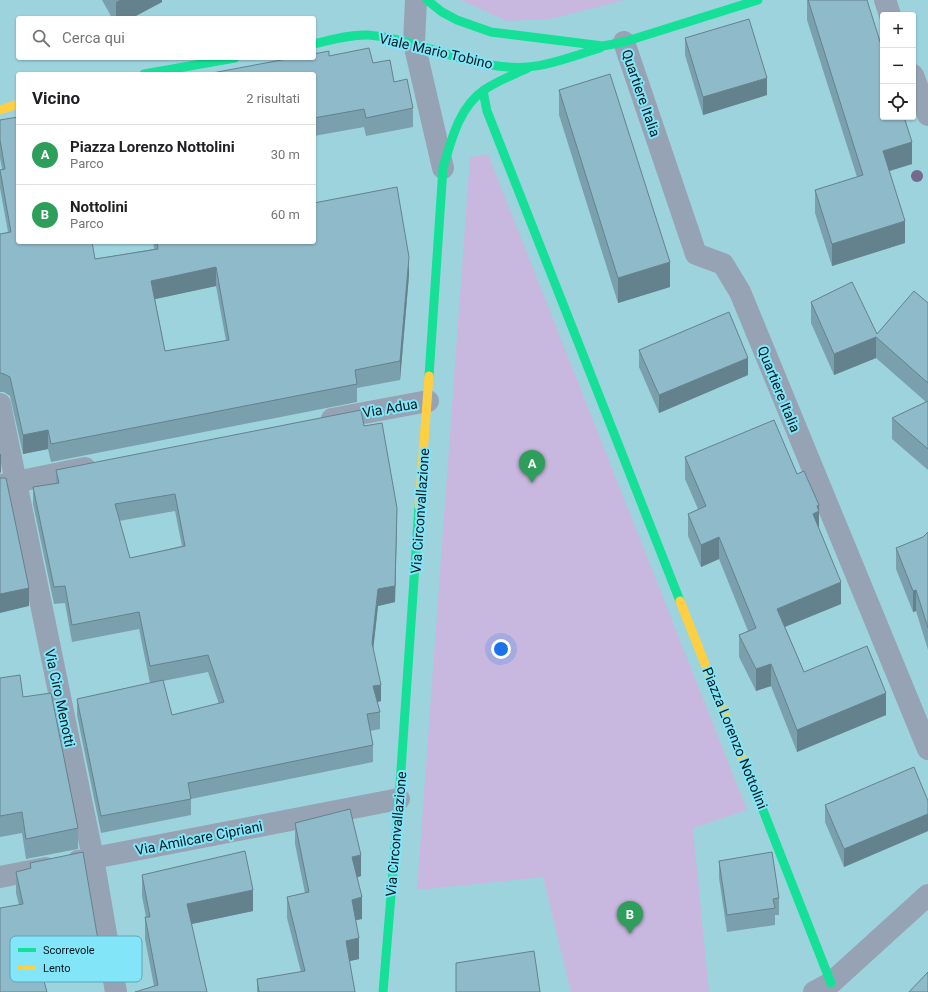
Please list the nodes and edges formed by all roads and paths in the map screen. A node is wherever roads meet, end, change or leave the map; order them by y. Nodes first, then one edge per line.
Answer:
1 (416, 0) edge
2 (426, 0) edge
3 (758, 0) edge
4 (885, 0) edge
5 (889, 12) edge
6 (414, 43) junction
7 (316, 44) edge
8 (614, 44) junction
9 (224, 60) edge
10 (528, 68) junction
11 (155, 72) edge
12 (916, 83) edge
13 (483, 91) junction
14 (16, 105) edge
15 (0, 110) edge
16 (928, 115) edge
17 (443, 168) junction
18 (428, 401) junction
19 (0, 404) edge
20 (313, 423) edge
21 (101, 465) edge
22 (7, 484) edge
23 (928, 749) edge
24 (399, 799) junction
25 (93, 858) junction
26 (0, 877) edge
27 (928, 895) edge
28 (106, 936) edge
29 (114, 982) edge
30 (823, 987) edge
31 (116, 992) edge
32 (383, 992) edge

1 - 6 street
2 - 8 street
3 - 8 street, Viale Mario Tobino
4 - 5 street
6 - 7 street, Viale Mario Tobino
6 - 10 street, Viale Mario Tobino
6 - 17 street
8 - 10 street, Viale Mario Tobino
8 - 23 street, Quartiere Italia
9 - 11 street
10 - 13 street, Via Circonvallazione
12 - 16 street
13 - 17 street, Via Circonvallazione
13 - 30 street, Piazza Lorenzo Nottolini
14 - 15 street
17 - 18 street, Via Circonvallazione
18 - 20 street, Via Adua
18 - 24 street, Via Circonvallazione
19 - 22 street, Via Ciro Menotti
21 - 22 street
22 - 25 street, Via Ciro Menotti
24 - 25 street, Via Amilcare Cipriani
24 - 32 street, Via Circonvallazione
25 - 26 street, Via Amilcare Cipriani
25 - 28 street, Via Ciro Menotti
27 - 30 street
29 - 31 street, Via Ciro Menotti

